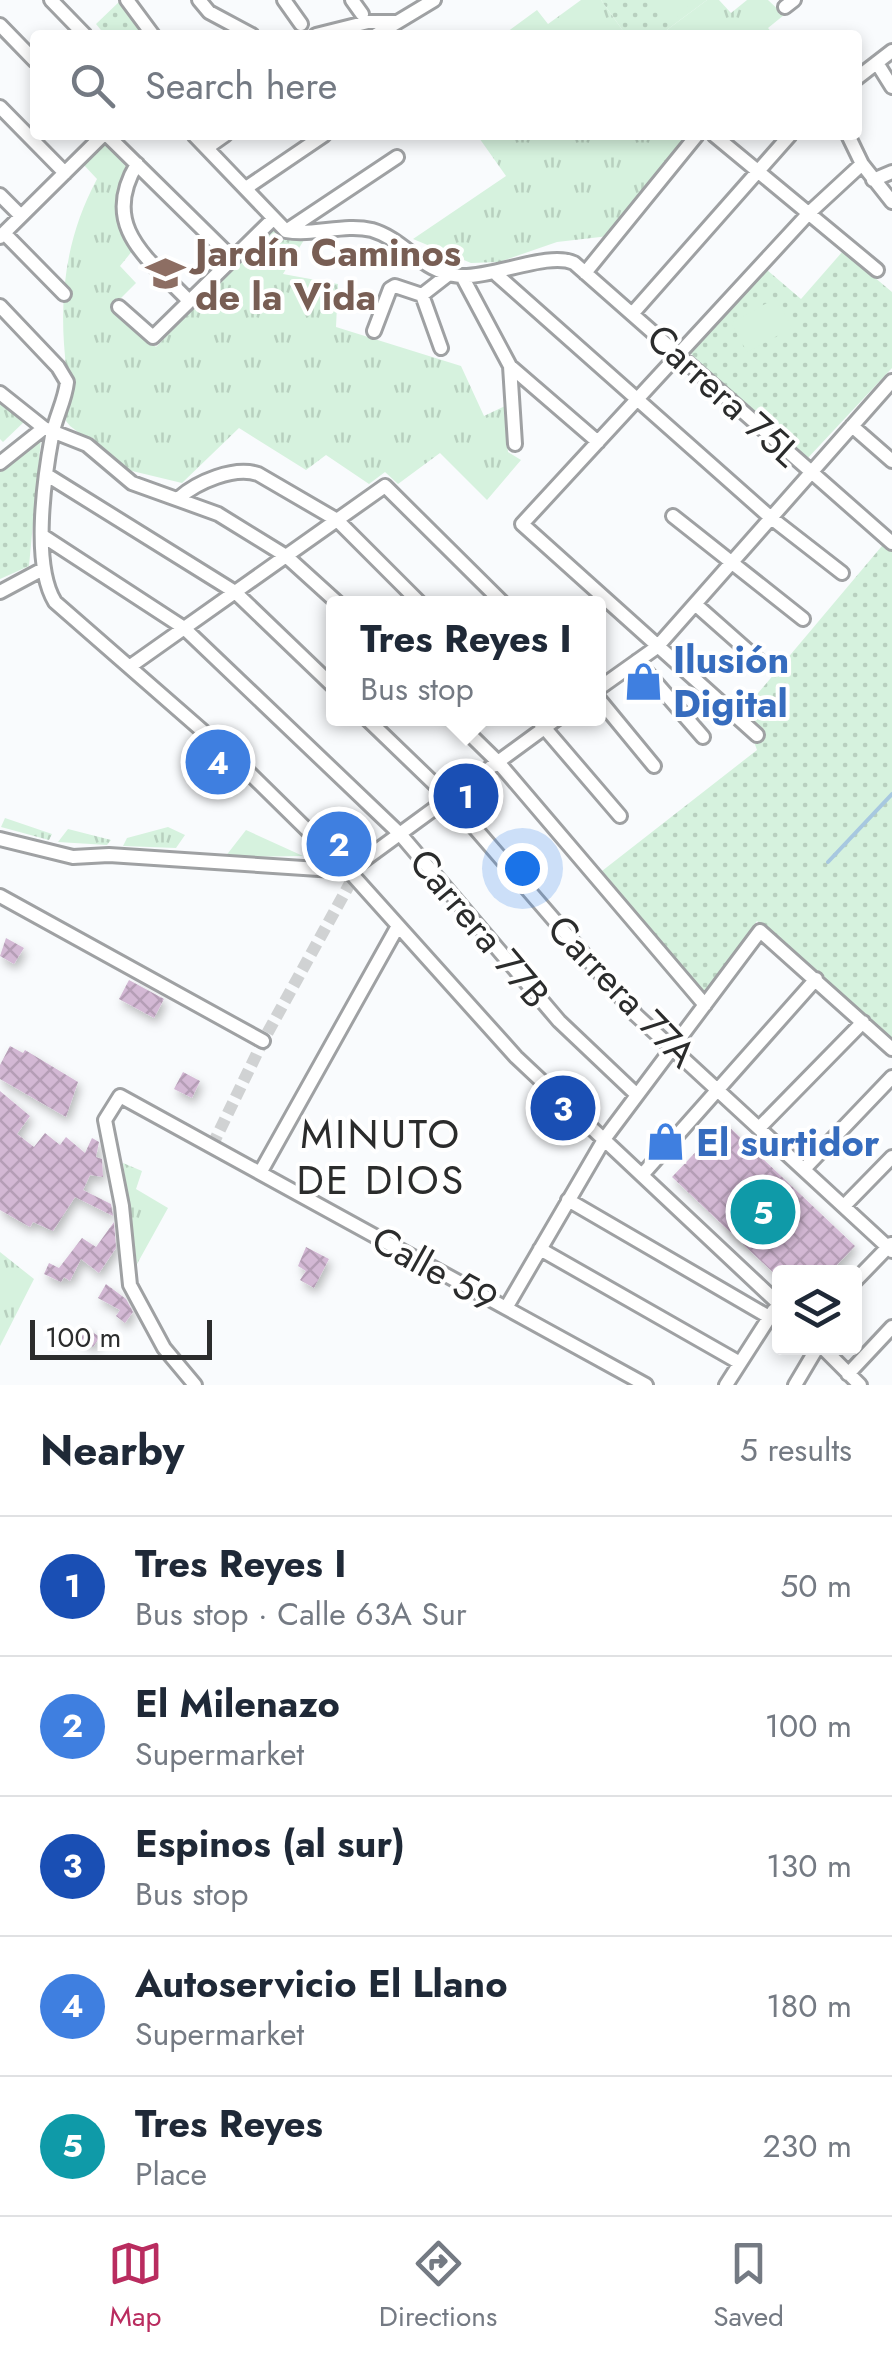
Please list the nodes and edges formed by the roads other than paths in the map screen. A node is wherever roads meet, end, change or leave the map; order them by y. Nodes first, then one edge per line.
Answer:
1 (51, 0) edge
2 (128, 0) edge
3 (199, 0) edge
4 (284, 0) edge
5 (352, 0) edge
6 (434, 0) edge
7 (362, 14) dead end
8 (397, 22) junction
9 (301, 24) dead end
10 (0, 25) edge
11 (81, 30) edge
12 (149, 30) edge
13 (242, 30) edge
14 (336, 30) edge
15 (384, 30) edge
16 (892, 51) edge
17 (30, 56) edge
18 (877, 63) junction
19 (862, 74) edge
20 (892, 87) edge
21 (0, 107) edge
22 (30, 137) edge
23 (32, 140) edge
24 (100, 140) edge
25 (111, 140) edge
26 (200, 140) edge
27 (218, 140) edge
28 (317, 140) edge
29 (692, 140) edge
30 (720, 140) edge
31 (786, 140) edge
32 (850, 140) edge
33 (208, 147) junction
34 (396, 157) dead end
35 (137, 164) junction
36 (862, 164) junction
37 (758, 172) junction
38 (892, 172) edge
39 (65, 173) junction
40 (873, 180) junction
41 (246, 188) junction
42 (0, 195) edge
43 (892, 202) edge
44 (809, 213) junction
45 (21, 216) junction
46 (272, 220) junction
47 (286, 231) junction
48 (2, 235) edge
49 (232, 259) junction
50 (878, 270) dead end
51 (585, 272) junction
52 (497, 274) junction
53 (455, 275) junction
54 (64, 294) dead end
55 (422, 295) junction
56 (190, 301) junction
57 (0, 306) edge
58 (119, 307) dead end
59 (632, 314) junction
60 (374, 331) dead end
61 (441, 348) dead end
62 (678, 355) junction
63 (510, 366) junction
64 (892, 382) edge
65 (0, 393) edge
66 (638, 398) junction
67 (852, 426) junction
68 (48, 430) junction
69 (598, 442) junction
70 (515, 444) dead end
71 (892, 461) edge
72 (0, 464) edge
73 (810, 472) junction
74 (47, 474) junction
75 (179, 498) junction
76 (673, 516) dead end
77 (770, 517) junction
78 (337, 520) junction
79 (43, 536) junction
80 (892, 543) edge
81 (286, 556) junction
82 (732, 562) junction
83 (43, 569) junction
84 (842, 574) dead end
85 (1, 592) edge
86 (235, 592) junction
87 (331, 596) edge
88 (413, 596) edge
89 (496, 596) edge
90 (601, 596) edge
91 (606, 601) edge
92 (695, 604) junction
93 (803, 619) dead end
94 (184, 628) junction
95 (657, 647) junction
96 (637, 661) junction
97 (132, 665) junction
98 (764, 665) dead end
99 (326, 679) edge
100 (606, 683) edge
101 (606, 708) edge
102 (374, 726) edge
103 (461, 726) edge
104 (538, 726) edge
105 (544, 726) edge
106 (756, 735) dead end
107 (703, 737) dead end
108 (498, 762) junction
109 (654, 766) dead end
110 (449, 798) junction
111 (620, 816) dead end
112 (400, 834) junction
113 (0, 838) edge
114 (349, 870) junction
115 (0, 896) edge
116 (398, 926) junction
117 (816, 979) junction
118 (705, 1005) junction
119 (863, 1022) junction
120 (263, 1041) dead end
121 (674, 1047) junction
122 (892, 1048) edge
123 (892, 1077) edge
124 (718, 1089) junction
125 (637, 1095) junction
126 (760, 1128) junction
127 (605, 1138) junction
128 (892, 1157) edge
129 (804, 1169) junction
130 (260, 1173) junction
131 (642, 1175) junction
132 (568, 1200) junction
133 (844, 1206) junction
134 (891, 1247) edge
135 (540, 1249) junction
136 (862, 1274) edge
137 (772, 1298) edge
138 (506, 1308) junction
139 (772, 1313) edge
140 (769, 1317) junction
141 (892, 1327) edge
142 (815, 1355) edge
143 (828, 1355) edge
144 (740, 1363) junction
145 (848, 1374) junction
146 (195, 1385) edge
147 (646, 1385) edge
148 (726, 1385) edge
149 (795, 1385) edge
150 (860, 1385) edge

1 - 11 street
2 - 12 street
3 - 13 street
4 - 9 street
5 - 7 street
6 - 8 street
8 - 14 street
8 - 15 street
10 - 17 street
16 - 18 street
18 - 19 street
18 - 20 street
21 - 22 street
23 - 39 street
24 - 39 street
25 - 35 street
26 - 33 street
27 - 33 street
28 - 41 street
29 - 51 street
30 - 37 street
31 - 37 street
32 - 36 street
33 - 41 street
34 - 47 street
35 - 49 street
35 - 56 street
36 - 40 street
36 - 44 street
37 - 44 street
37 - 59 street
38 - 40 street
39 - 45 street
40 - 43 street
41 - 46 street
42 - 45 street
44 - 50 street
44 - 62 street
45 - 48 street
46 - 47 street
46 - 49 street
47 - 53 street
48 - 54 street
49 - 56 street
51 - 52 street, Carrera 75L
51 - 59 street, Carrera 75L
52 - 53 street
52 - 66 street
53 - 55 street
53 - 63 street
55 - 60 street
55 - 61 street
56 - 58 street
57 - 68 street
59 - 62 street, Carrera 75L
62 - 66 street
62 - 73 street, Carrera 75L
63 - 69 street
63 - 70 street
64 - 67 street
65 - 68 street
66 - 69 street
66 - 77 street
67 - 71 street
67 - 73 street
68 - 72 street
68 - 74 street
68 - 75 street
69 - 90 street
73 - 77 street
73 - 80 street, Carrera 75L
74 - 79 street
74 - 86 street
75 - 78 street
75 - 81 street
76 - 82 street
77 - 82 street
77 - 84 street
78 - 81 street
78 - 88 street
78 - 89 street
79 - 83 street
79 - 94 street, Carrera 77B
81 - 86 street
81 - 87 street
82 - 92 street
82 - 93 street
83 - 85 street
83 - 97 street
86 - 94 street
86 - 99 street
91 - 95 street
92 - 95 street
92 - 98 street
94 - 97 street
94 - 112 street, Carrera 77B
95 - 96 street
95 - 106 street
96 - 100 street
96 - 107 street
97 - 114 street
101 - 109 street
102 - 110 street, Carrera 77A
103 - 108 street
104 - 108 street
105 - 111 street
108 - 110 street
108 - 118 street
110 - 112 street
110 - 121 street, Carrera 77A
112 - 114 street
112 - 125 street, Carrera 77B
113 - 114 street
114 - 116 street
115 - 120 street
116 - 127 street
116 - 130 street
117 - 118 street
117 - 119 street
117 - 124 street
118 - 121 street
119 - 122 street
119 - 126 street
121 - 124 street, Carrera 77A
121 - 125 street
123 - 129 street
124 - 126 street, Carrera 77A
124 - 131 street
125 - 127 street
126 - 129 street, Carrera 77A
127 - 131 street
127 - 132 street
128 - 133 street
129 - 133 street, Carrera 77A
130 - 138 street, Calle 59
130 - 146 street, Calle 59
131 - 137 street
132 - 135 street
132 - 140 street
133 - 134 street, Carrera 77A
134 - 136 street
135 - 138 street
135 - 144 street
138 - 147 street, Calle 59
139 - 140 street
140 - 144 street
141 - 145 street
142 - 149 street
143 - 145 street
144 - 148 street
145 - 150 street

